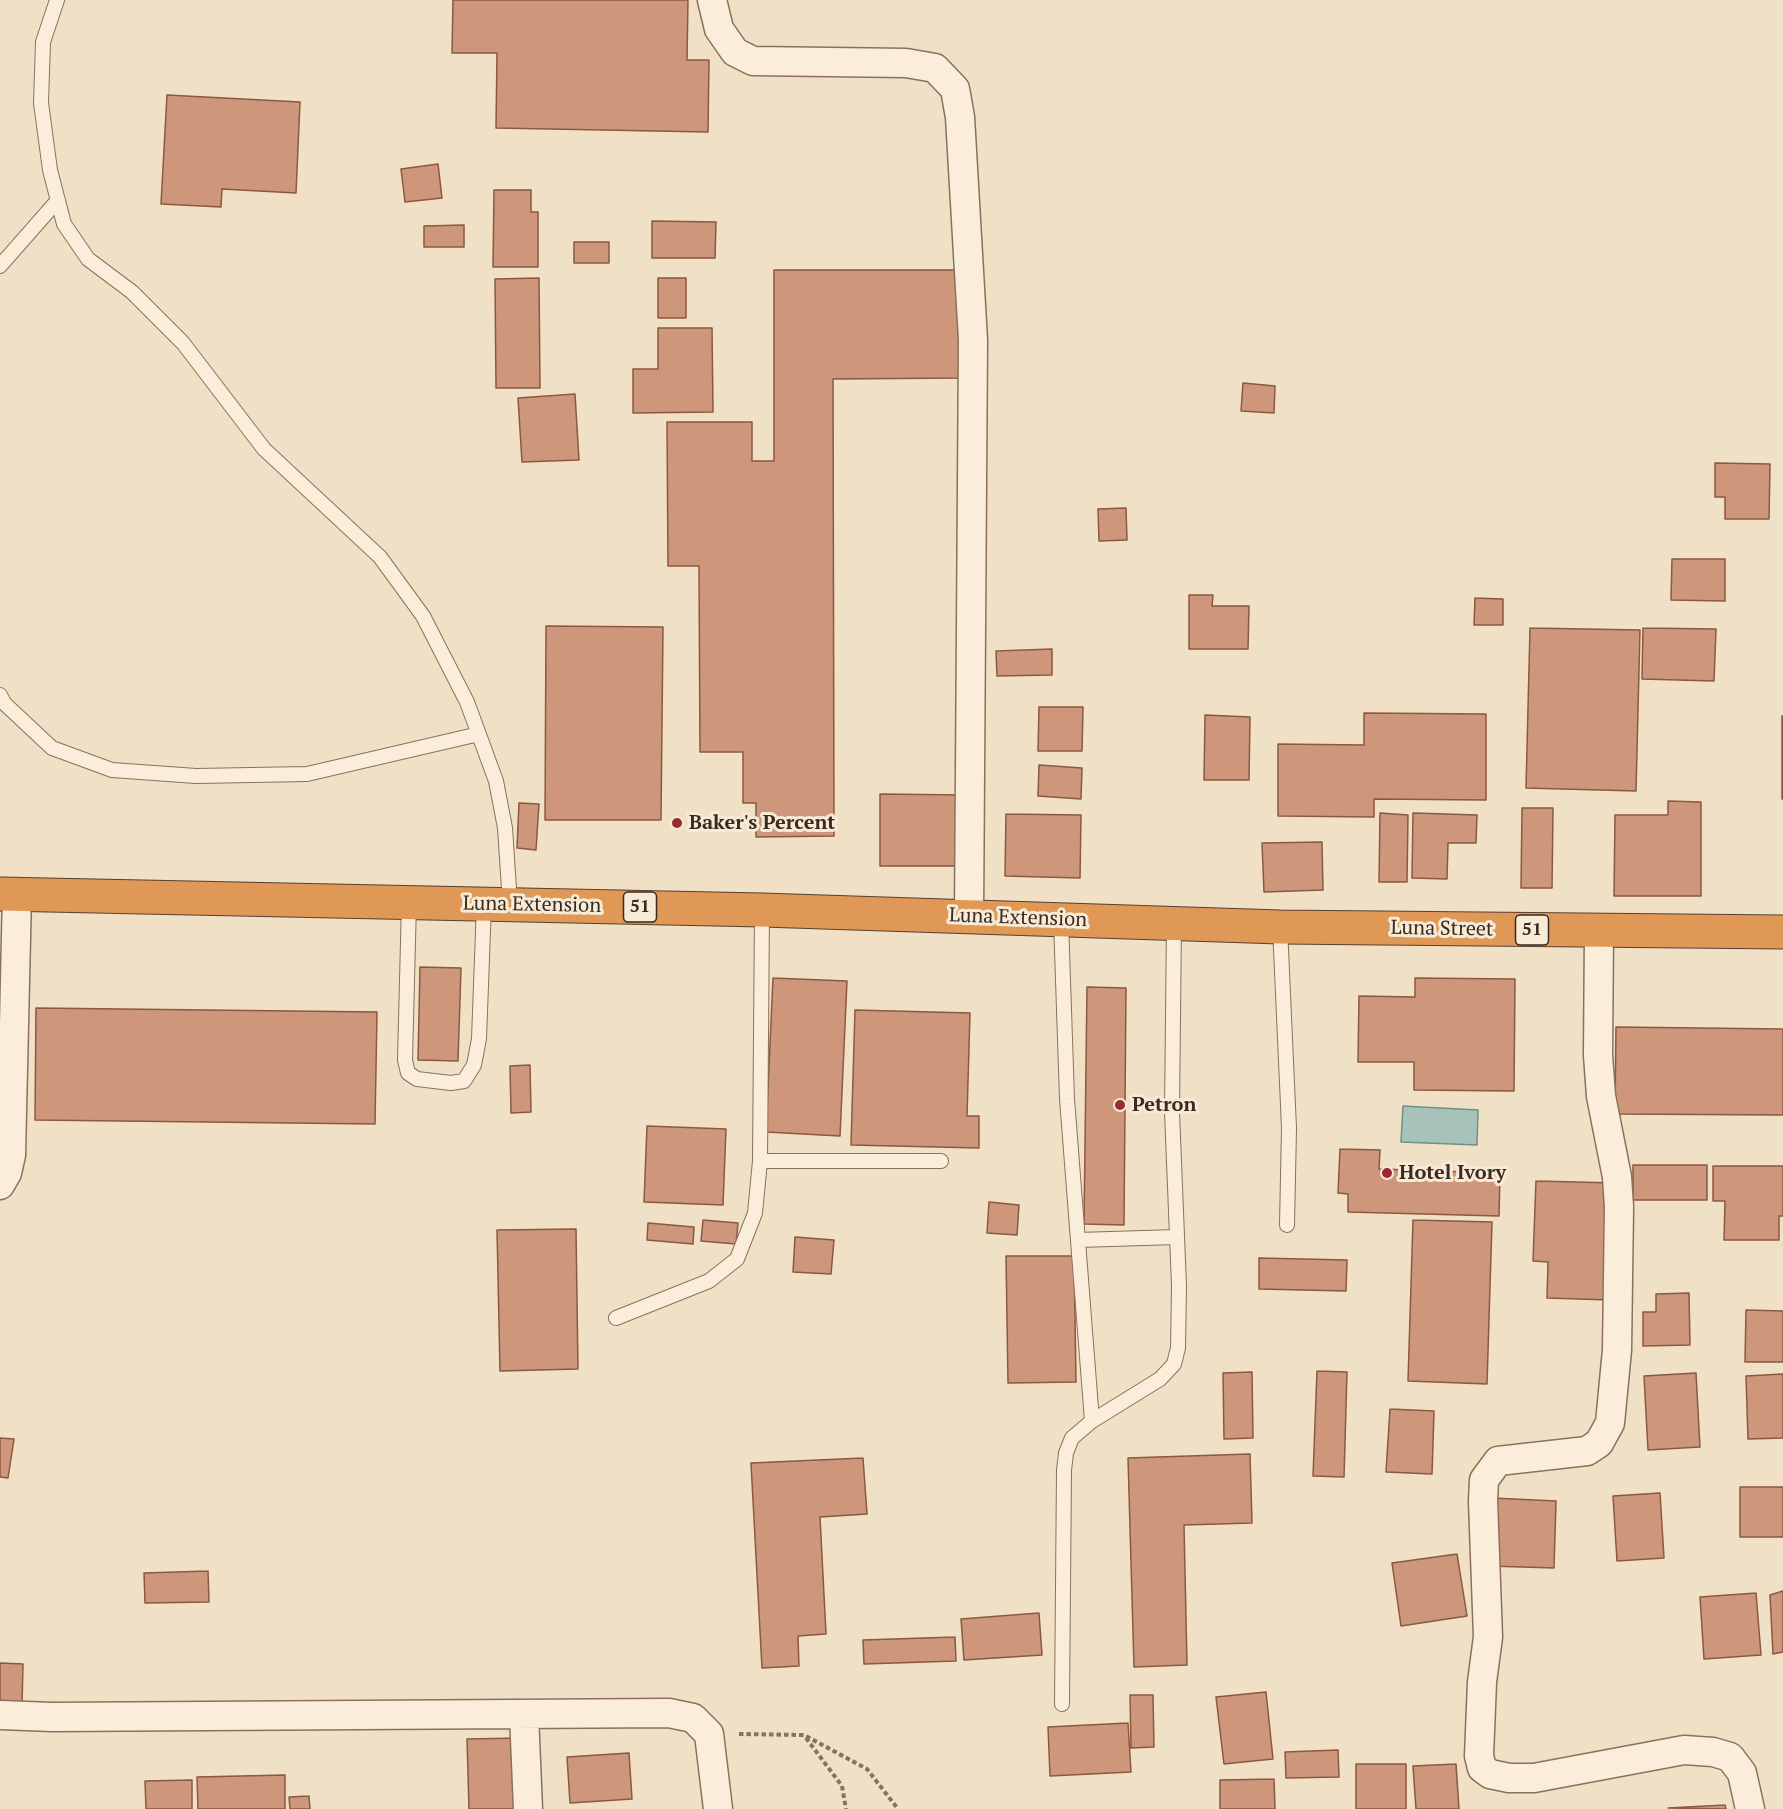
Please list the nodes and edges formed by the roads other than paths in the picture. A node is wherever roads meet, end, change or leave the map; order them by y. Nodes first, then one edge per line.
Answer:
1 (57, 0) edge
2 (712, 0) edge
3 (58, 200) junction
4 (0, 266) edge
5 (0, 695) edge
6 (479, 734) junction
7 (8, 894) edge
8 (409, 902) junction
9 (497, 904) junction
10 (762, 910) junction
11 (969, 916) junction
12 (1061, 920) junction
13 (1174, 923) junction
14 (1280, 927) junction
15 (1599, 931) junction
16 (1783, 932) edge
17 (760, 1161) junction
18 (941, 1161) dead end
19 (0, 1185) edge
20 (1287, 1225) dead end
21 (1177, 1238) junction
22 (1078, 1240) junction
23 (616, 1318) dead end
24 (1092, 1421) junction
25 (1062, 1704) dead end
26 (524, 1714) junction
27 (0, 1715) edge
28 (528, 1809) edge
29 (718, 1809) edge
30 (1750, 1809) edge

1 - 3 lane
2 - 11 street
3 - 4 lane
3 - 6 lane
5 - 6 lane
6 - 9 lane
7 - 8 highway, Luna Extension / 51
7 - 19 street
8 - 9 highway, Luna Extension / 51
8 - 9 lane
9 - 10 highway, Luna Extension / 51
10 - 11 highway, Luna Extension / 51
10 - 17 lane
11 - 12 highway, Luna Extension / 51
12 - 13 highway, Luna Extension / 51
12 - 22 lane
13 - 14 highway, Luna Extension / 51
13 - 21 lane
14 - 15 highway, Luna Street / 51
14 - 20 lane
15 - 16 highway, Luna Street / 51
15 - 30 street
17 - 18 lane
17 - 23 lane
21 - 22 lane
21 - 24 lane
22 - 24 lane
24 - 25 lane
26 - 27 street
26 - 28 street
26 - 29 street

